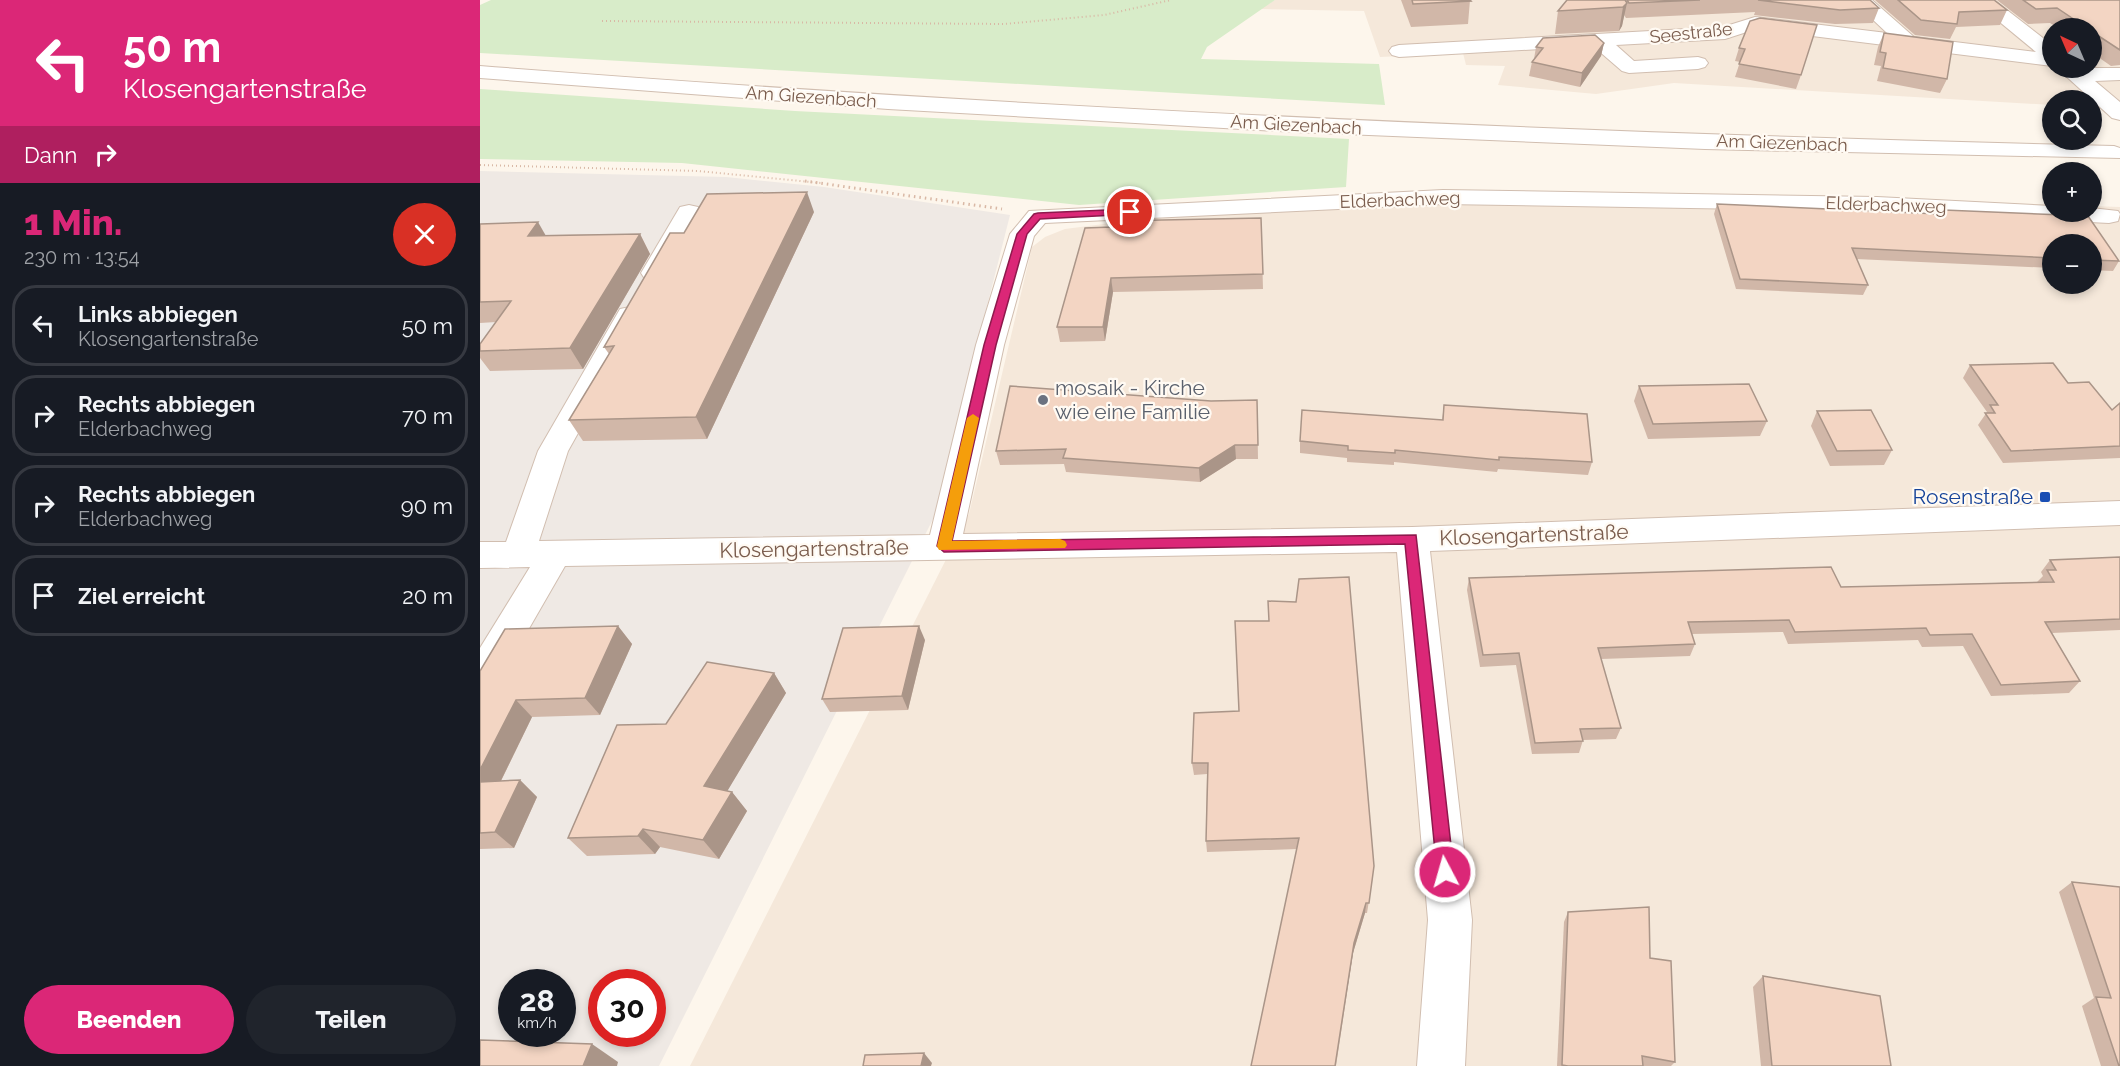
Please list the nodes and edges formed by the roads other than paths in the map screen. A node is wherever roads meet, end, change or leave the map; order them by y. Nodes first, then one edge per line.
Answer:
1 (1861, 0) edge
2 (1989, 1) edge
3 (1598, 40) junction
4 (1910, 44) junction
5 (2042, 46) edge
6 (1399, 51) dead end
7 (2042, 59) edge
8 (1698, 63) dead end
9 (480, 72) edge
10 (2102, 73) edge
11 (2120, 74) edge
12 (2079, 78) edge
13 (2120, 113) edge
14 (2120, 130) edge
15 (2117, 156) edge
16 (689, 212) dead end
17 (2109, 216) dead end
18 (2120, 513) edge
19 (1412, 539) junction
20 (944, 546) junction
21 (556, 553) junction
22 (518, 554) junction
23 (480, 555) edge
24 (480, 680) edge
25 (1442, 1066) edge

1 - 4 street
2 - 5 street
3 - 4 street, Seestraße
3 - 6 street, Seestraße
3 - 8 street
4 - 7 street, Seestraße
9 - 15 street, Am Giezenbach
10 - 11 street
12 - 13 street
14 - 15 street
16 - 22 street
17 - 20 street, Elderbachweg
18 - 19 street, Klosengartenstraße
19 - 20 street, Klosengartenstraße
19 - 25 street
20 - 21 street, Klosengartenstraße
21 - 22 street, Klosengartenstraße
21 - 24 street
22 - 23 street, Klosengartenstraße

